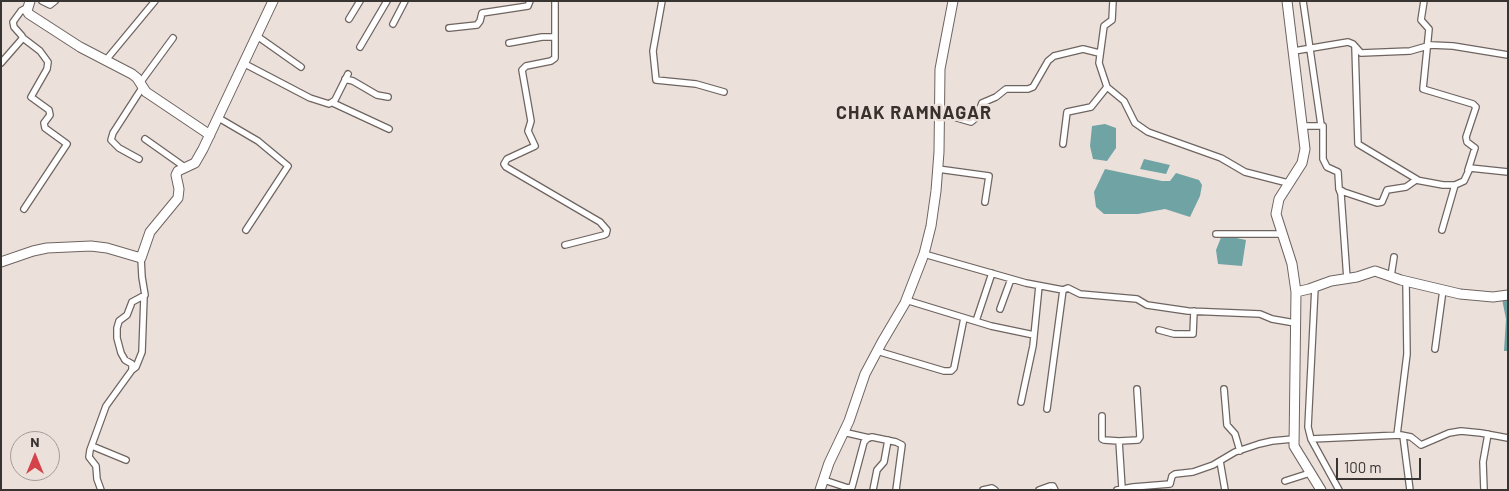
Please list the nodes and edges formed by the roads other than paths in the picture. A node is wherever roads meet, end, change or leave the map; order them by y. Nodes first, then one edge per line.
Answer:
1 (42, 1) edge
2 (55, 1) edge
3 (155, 1) edge
4 (273, 1) edge
5 (360, 1) edge
6 (387, 1) edge
7 (405, 1) edge
8 (530, 1) edge
9 (555, 1) edge
10 (662, 1) edge
11 (953, 1) edge
12 (1113, 1) edge
13 (1287, 1) edge
14 (1303, 1) edge
15 (1424, 1) edge
16 (29, 4) edge
17 (349, 19) dead end
18 (393, 24) dead end
19 (449, 28) dead end
20 (257, 36) junction
21 (555, 37) junction
22 (23, 38) junction
23 (173, 38) dead end
24 (509, 43) dead end
25 (1427, 46) junction
26 (360, 47) dead end
27 (1355, 47) junction
28 (1302, 49) junction
29 (1099, 53) junction
30 (1508, 56) edge
31 (106, 60) junction
32 (1, 63) edge
33 (244, 64) junction
34 (301, 67) dead end
35 (141, 85) junction
36 (1106, 87) junction
37 (724, 92) dead end
38 (388, 97) dead end
39 (333, 103) junction
40 (940, 112) junction
41 (217, 117) junction
42 (1313, 125) junction
43 (389, 129) dead end
44 (210, 135) junction
45 (145, 138) dead end
46 (1062, 144) dead end
47 (139, 159) dead end
48 (186, 168) junction
49 (938, 169) junction
50 (1468, 170) junction
51 (1508, 172) edge
52 (1418, 180) junction
53 (1288, 184) junction
54 (1455, 185) junction
55 (1339, 189) junction
56 (985, 202) dead end
57 (24, 209) dead end
58 (246, 230) dead end
59 (1442, 230) dead end
60 (1216, 234) dead end
61 (1282, 234) junction
62 (565, 245) dead end
63 (924, 254) junction
64 (1394, 257) dead end
65 (141, 258) junction
66 (1, 262) edge
67 (992, 273) junction
68 (1391, 276) junction
69 (1011, 279) junction
70 (1347, 279) junction
71 (1406, 281) junction
72 (1039, 286) junction
73 (1064, 290) junction
74 (1305, 290) junction
75 (1443, 290) junction
76 (1508, 295) edge
77 (144, 297) junction
78 (906, 300) junction
79 (1000, 309) dead end
80 (1194, 311) junction
81 (964, 318) junction
82 (976, 321) junction
83 (1296, 323) junction
84 (1159, 330) dead end
85 (1034, 335) junction
86 (1436, 348) dead end
87 (877, 351) junction
88 (132, 370) junction
89 (1224, 389) dead end
90 (1137, 390) dead end
91 (1021, 402) dead end
92 (1047, 409) dead end
93 (1102, 416) dead end
94 (843, 432) junction
95 (1488, 434) junction
96 (1400, 435) junction
97 (869, 438) junction
98 (1311, 438) junction
99 (1508, 438) edge
100 (1293, 439) junction
101 (888, 440) junction
102 (1119, 441) junction
103 (92, 446) junction
104 (1240, 451) junction
105 (126, 460) dead end
106 (1220, 461) junction
107 (1310, 473) junction
108 (824, 480) junction
109 (1285, 481) dead end
110 (1131, 488) edge
111 (1119, 489) edge
112 (101, 490) edge
113 (820, 490) edge
114 (873, 490) edge
115 (896, 490) edge
116 (983, 490) edge
117 (995, 490) edge
118 (1040, 490) edge
119 (1055, 490) edge
120 (1225, 490) edge
121 (1321, 490) edge
122 (1340, 490) edge
123 (1410, 490) edge
124 (1484, 490) edge

1 - 2 street
3 - 31 street
4 - 20 street
5 - 17 street
6 - 26 street
7 - 18 street
8 - 19 street
9 - 21 street
10 - 37 street
11 - 40 street
12 - 29 street
13 - 28 street
14 - 28 street
15 - 25 street
16 - 22 street
16 - 31 street
20 - 33 street
20 - 34 street
21 - 24 street
21 - 62 street
22 - 32 street
22 - 57 street
23 - 35 street
25 - 27 street
25 - 30 street
25 - 50 street
27 - 28 street
27 - 52 street
28 - 42 street
28 - 42 street
29 - 36 street
29 - 40 street
31 - 35 street
33 - 39 street
33 - 41 street
35 - 44 street
35 - 47 street
36 - 46 street
36 - 53 street
38 - 39 street
39 - 43 street
40 - 49 street
41 - 44 street
41 - 58 street
42 - 53 street
42 - 55 street
44 - 48 street
45 - 48 street
48 - 65 street
49 - 56 street
49 - 63 street
50 - 51 street
50 - 54 street
52 - 54 street
52 - 55 street
53 - 61 street
54 - 59 street
55 - 70 street
60 - 61 street
61 - 74 street
63 - 67 street
63 - 78 street
64 - 68 street
65 - 66 street
65 - 77 street
67 - 69 street
67 - 82 street
68 - 70 street
68 - 71 street
69 - 72 street
69 - 79 street
70 - 74 street
71 - 75 street
71 - 96 street
72 - 73 street
72 - 85 street
73 - 80 street
73 - 92 street
74 - 83 street
74 - 98 street
75 - 76 street
75 - 86 street
77 - 88 street
77 - 88 street
78 - 81 street
78 - 87 street
80 - 83 street
80 - 84 street
81 - 82 street
81 - 87 street
82 - 85 street
83 - 100 street
85 - 91 street
87 - 94 street
88 - 103 street
89 - 104 street
90 - 102 street
93 - 102 street
94 - 97 street
94 - 108 street
95 - 96 street
95 - 99 street
95 - 124 street
96 - 98 street
96 - 123 street
97 - 101 street
97 - 108 street
98 - 122 street
100 - 104 street
100 - 107 street
101 - 114 street
101 - 115 street
102 - 111 street
103 - 105 street
103 - 112 street
104 - 106 street
106 - 110 street
106 - 120 street
107 - 109 street
107 - 121 street
108 - 113 street
110 - 111 street
116 - 117 street
118 - 119 street

